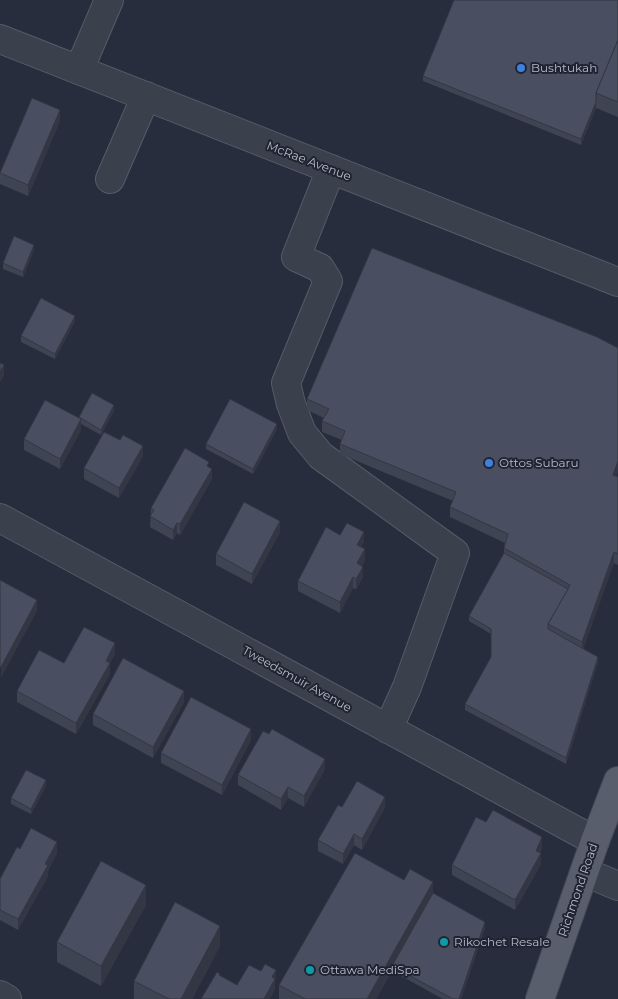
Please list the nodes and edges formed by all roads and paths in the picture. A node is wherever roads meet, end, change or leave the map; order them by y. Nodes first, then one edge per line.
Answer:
1 (109, 0) edge
2 (0, 39) edge
3 (80, 70) junction
4 (146, 96) junction
5 (331, 169) junction
6 (110, 179) dead end
7 (618, 282) edge
8 (0, 518) edge
9 (388, 729) junction
10 (618, 781) edge
11 (595, 841) junction
12 (585, 872) junction
13 (618, 886) edge
14 (0, 995) edge
15 (7, 999) edge
16 (540, 999) edge

1 - 3 street
2 - 3 street, McRae Avenue
3 - 4 street, McRae Avenue
4 - 5 street, McRae Avenue
4 - 6 street
5 - 7 street, McRae Avenue
5 - 9 street
8 - 9 street, Tweedsmuir Avenue
9 - 11 street, Tweedsmuir Avenue
10 - 11 main road, Richmond Road
11 - 12 main road, Richmond Road
12 - 13 street
12 - 16 main road, Richmond Road
14 - 15 street

